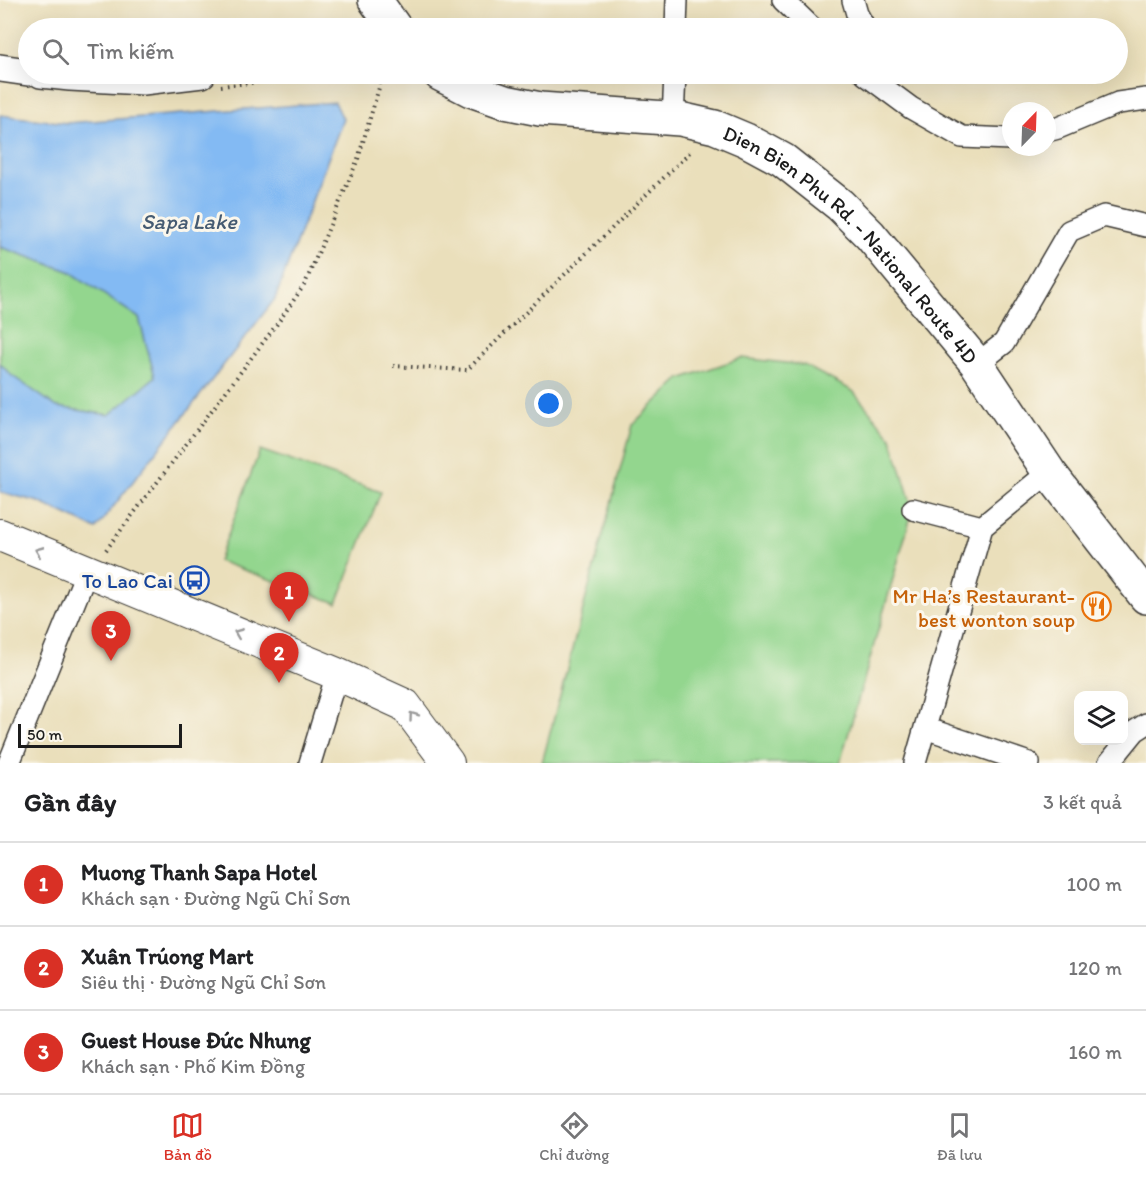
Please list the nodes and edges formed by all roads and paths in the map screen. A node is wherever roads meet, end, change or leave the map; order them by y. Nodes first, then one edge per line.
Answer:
1 (375, 0) edge
2 (677, 0) edge
3 (783, 0) edge
4 (852, 0) edge
5 (388, 18) edge
6 (676, 18) edge
7 (802, 18) edge
8 (860, 18) edge
9 (0, 68) edge
10 (18, 71) edge
11 (380, 84) edge
12 (459, 84) edge
13 (675, 84) edge
14 (879, 84) edge
15 (1146, 99) edge
16 (673, 119) junction
17 (715, 128) junction
18 (1056, 129) edge
19 (1002, 139) edge
20 (1146, 226) edge
21 (977, 364) junction
22 (393, 366) dead end
23 (1049, 472) junction
24 (913, 509) dead end
25 (981, 527) junction
26 (0, 535) edge
27 (95, 562) junction
28 (1146, 597) edge
29 (337, 674) junction
30 (1146, 724) edge
31 (925, 728) junction
32 (9, 763) edge
33 (310, 763) edge
34 (448, 763) edge
35 (915, 763) edge
36 (1029, 763) edge
37 (1109, 763) edge

1 - 5 main road
2 - 6 street
3 - 7 street
4 - 8 street
9 - 10 street
11 - 27 path
12 - 16 main road, Dien Bien Phu Rd. - National Route 4D
13 - 16 street
14 - 19 street
15 - 18 street
16 - 17 main road, Dien Bien Phu Rd. - National Route 4D
17 - 21 main road, Dien Bien Phu Rd. - National Route 4D
17 - 22 path
20 - 21 street
21 - 23 main road, Dien Bien Phu Rd. - National Route 4D
23 - 25 street
23 - 28 main road, Dien Bien Phu Rd. - National Route 4D
24 - 25 street
25 - 31 street
27 -> 26 main road
29 -> 27 main road
27 - 32 street
29 - 33 street
34 -> 29 main road
30 - 37 street
31 - 35 street
31 - 36 street

